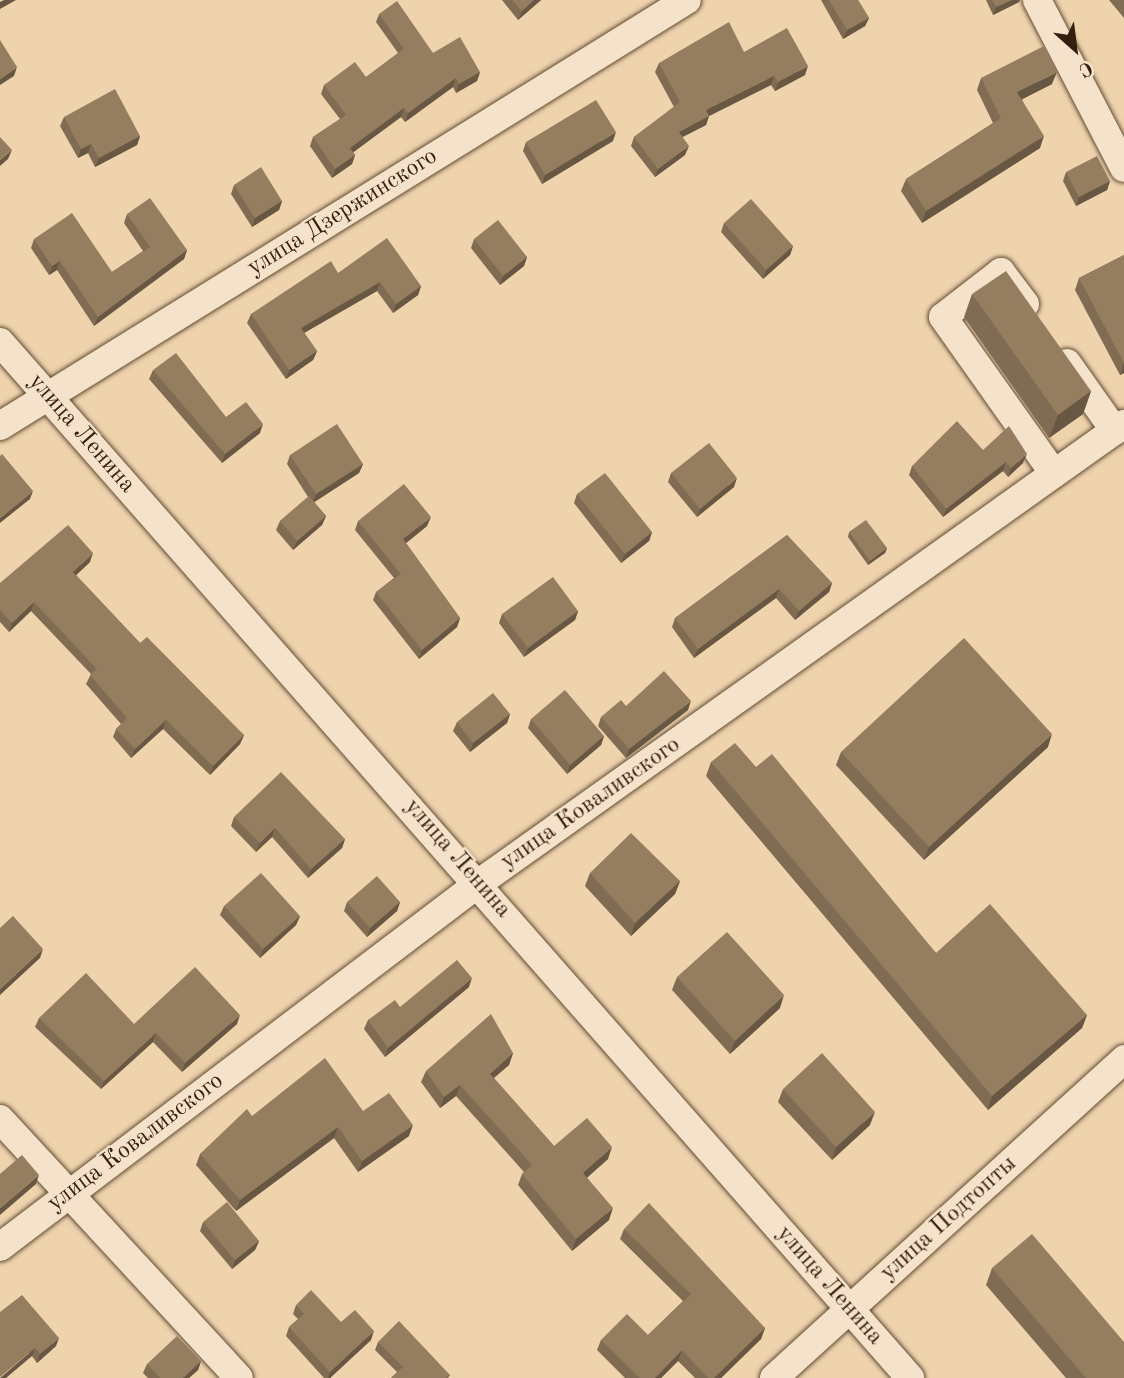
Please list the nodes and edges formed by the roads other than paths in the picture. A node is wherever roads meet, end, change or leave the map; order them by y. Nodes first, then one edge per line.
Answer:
1 (687, 0) edge
2 (1037, 0) edge
3 (1053, 0) edge
4 (1124, 132) edge
5 (1124, 168) edge
6 (0, 342) edge
7 (48, 397) junction
8 (0, 426) edge
9 (1119, 427) edge
10 (1054, 474) junction
11 (479, 883) junction
12 (1124, 1059) edge
13 (0, 1119) edge
14 (68, 1195) junction
15 (0, 1247) edge
16 (849, 1309) junction
17 (239, 1378) edge
18 (774, 1378) edge
19 (910, 1378) edge

1 - 7 street, улица Дзержинского
2 - 5 street
3 - 4 street
6 - 7 street, улица Ленина
7 - 8 street, улица Дзержинского
7 - 11 street, улица Ленина
9 - 10 street, улица Коваливского
9 - 10 street
10 - 11 street, улица Коваливского
11 - 14 street, улица Коваливского
11 - 16 street, улица Ленина
12 - 16 street, улица Подтопты
13 - 14 street
14 - 15 street, улица Коваливского
14 - 17 street
16 - 18 street, улица Подтопты
16 - 19 street, улица Ленина

